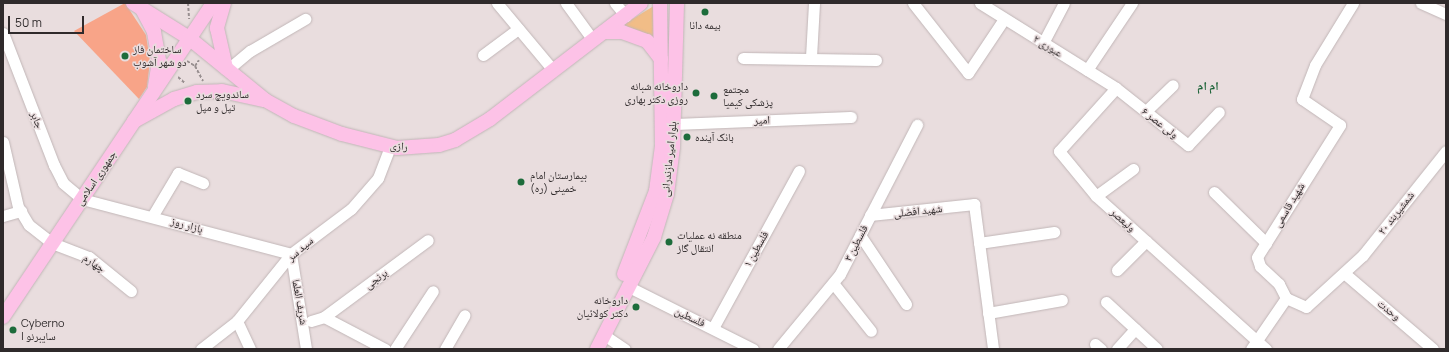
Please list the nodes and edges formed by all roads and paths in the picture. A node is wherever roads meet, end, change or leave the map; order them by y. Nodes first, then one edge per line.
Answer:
1 (213, 3) edge
2 (224, 3) edge
3 (497, 3) edge
4 (566, 3) edge
5 (615, 3) edge
6 (642, 3) edge
7 (660, 3) edge
8 (677, 3) edge
9 (814, 3) edge
10 (913, 3) edge
11 (980, 3) edge
12 (1064, 3) edge
13 (1132, 3) edge
14 (1353, 3) edge
15 (1421, 3) edge
16 (138, 6) edge
17 (1446, 14) edge
18 (626, 16) junction
19 (305, 19) dead end
20 (1004, 19) junction
21 (518, 30) junction
22 (3, 33) edge
23 (598, 36) junction
24 (189, 38) junction
25 (1044, 43) junction
26 (483, 55) dead end
27 (811, 57) junction
28 (743, 58) dead end
29 (661, 59) junction
30 (876, 60) dead end
31 (195, 66) dead end
32 (227, 70) junction
33 (554, 70) junction
34 (1087, 70) junction
35 (1173, 85) dead end
36 (1116, 88) junction
37 (154, 90) junction
38 (208, 92) junction
39 (265, 100) junction
40 (1146, 111) junction
41 (1219, 112) dead end
42 (851, 117) dead end
43 (134, 122) junction
44 (674, 124) junction
45 (917, 125) dead end
46 (3, 142) edge
47 (390, 146) junction
48 (1446, 151) edge
49 (1133, 169) dead end
50 (799, 171) dead end
51 (203, 183) dead end
52 (1214, 192) dead end
53 (1096, 196) junction
54 (82, 199) junction
55 (21, 211) junction
56 (153, 215) junction
57 (870, 215) junction
58 (3, 216) edge
59 (1054, 232) dead end
60 (860, 235) junction
61 (428, 240) dead end
62 (1146, 241) junction
63 (52, 243) junction
64 (979, 243) junction
65 (1266, 243) junction
66 (291, 254) junction
67 (1117, 270) dead end
68 (1344, 273) junction
69 (833, 283) junction
70 (627, 286) junction
71 (131, 291) dead end
72 (432, 291) dead end
73 (1286, 298) junction
74 (1062, 300) dead end
75 (1106, 302) dead end
76 (906, 304) dead end
77 (988, 313) junction
78 (466, 315) dead end
79 (3, 317) edge
80 (324, 317) junction
81 (237, 321) junction
82 (311, 321) dead end
83 (713, 328) junction
84 (1135, 329) junction
85 (871, 331) dead end
86 (604, 335) junction
87 (1253, 345) edge
88 (202, 349) edge
89 (250, 349) edge
90 (306, 349) edge
91 (385, 349) edge
92 (395, 349) edge
93 (445, 349) edge
94 (587, 349) edge
95 (597, 349) edge
96 (625, 349) edge
97 (753, 349) edge
98 (778, 349) edge
99 (993, 349) edge
100 (1117, 349) edge
101 (1157, 349) edge
102 (1266, 349) edge
103 (1433, 349) edge

1 - 24 main road, جمهوری اسلامی
2 - 32 main road
3 - 21 street
4 - 23 street
5 - 18 street
6 - 18 main road, رازی
7 - 29 main road, بلوار امیر مازندرانی
8 - 44 main road, بلوار امیر مازندرانی
9 - 27 street
10 - 20 street
11 - 20 street, عبوری ۲
12 - 25 street
13 - 34 street
14 - 65 street, شهید قاسمی
15 - 17 street
16 - 24 main road, رازی
16 - 37 main road
18 - 23 main road, رازی
19 - 32 street
20 - 25 street, عبوری ۲
21 - 26 street
21 - 33 street
22 - 54 street, جابر
23 - 29 main road
23 - 33 main road, رازی
24 - 32 main road, رازی
24 - 37 main road, جمهوری اسلامی
25 - 34 street, عبوری ۲
27 - 28 street
27 - 30 street
29 - 94 main road, بلوار امیر مازندرانی
31 - 38 path
32 - 39 main road, رازی
33 - 47 main road, رازی
34 - 36 street, عبوری ۲
35 - 40 street
36 - 40 street, ولی عصر ۶
36 - 53 street, ولیعصر
37 - 43 main road, جمهوری اسلامی
38 - 39 main road
38 - 43 main road
39 - 47 main road, رازی
40 - 41 street, ولی عصر ۶
42 - 44 street, امیر
43 - 54 main road, جمهوری اسلامی
44 - 70 main road, بلوار امیر مازندرانی
45 - 57 street, فلسطین ۳
46 - 55 street
47 - 66 street, سید سر
48 - 68 street, شمشیربند ۲۰
49 - 53 street
50 - 83 street, فلسطین ۱
51 - 56 street
52 - 65 street
53 - 62 street, ولیعصر
54 - 56 street, بازار روز
54 - 63 main road, جمهوری اسلامی
55 - 58 street
55 - 63 street
56 - 66 street, بازار روز
57 - 60 street, فلسطین ۳
57 - 64 street, شهید افضلی
59 - 64 street
60 - 69 street, فلسطین ۳
60 - 76 street
61 - 80 street, برنجی
62 - 67 street
62 - 87 street, ولیعصر
63 - 71 street, چهارم
63 - 79 main road, جمهوری اسلامی
64 - 77 street
65 - 73 street, شهید قاسمی
66 - 81 street, سید سر
66 - 90 street, شریف العلما
68 - 73 street, شمشیربند ۲۰
68 - 103 street, وحدت
69 - 85 street
69 - 98 street, فلسطین ۳
70 - 83 street, فلسطین
70 - 86 main road, بلوار امیر مازندرانی
72 - 92 street
73 - 87 street
74 - 77 street
75 - 84 street
77 - 99 street
78 - 93 street
80 - 82 street, برنجی
80 - 91 street
81 - 88 street, سید سر
81 - 89 street
83 - 97 street, فلسطین
84 - 100 street
84 - 101 street
86 - 95 main road, بلوار امیر مازندرانی
86 - 96 street
87 - 102 street, ولیعصر

